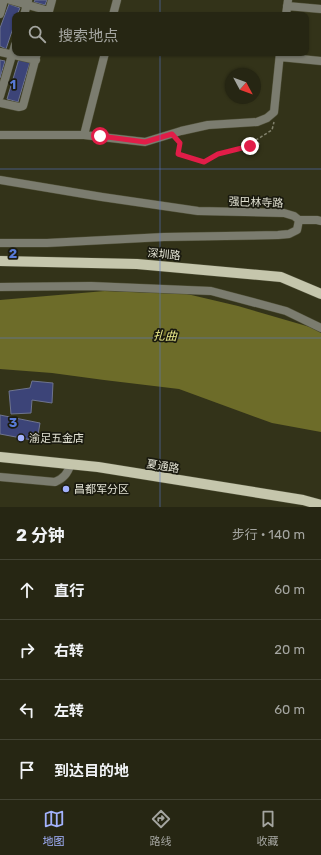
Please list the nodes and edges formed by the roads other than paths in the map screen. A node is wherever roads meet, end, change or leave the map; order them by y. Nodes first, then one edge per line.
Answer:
1 (4, 0) edge
2 (10, 0) edge
3 (52, 0) edge
4 (117, 0) edge
5 (28, 2) edge
6 (288, 3) edge
7 (321, 9) edge
8 (25, 12) edge
9 (46, 12) edge
10 (48, 12) edge
11 (115, 12) edge
12 (0, 14) edge
13 (0, 52) edge
14 (12, 55) joint
15 (24, 56) edge
16 (104, 56) edge
17 (280, 56) edge
18 (287, 56) edge
19 (36, 57) edge
20 (321, 61) edge
21 (0, 96) edge
22 (0, 103) edge
23 (0, 135) edge
24 (84, 135) junction
25 (0, 180) edge
26 (299, 220) junction
27 (321, 221) edge
28 (0, 243) edge
29 (0, 261) edge
30 (0, 287) edge
31 (321, 294) edge
32 (321, 328) edge
33 (0, 457) edge
34 (71, 464) junction
35 (0, 477) edge
36 (321, 505) edge

1 - 12 street
2 - 5 street
3 - 10 street
4 - 11 street
5 - 8 street
5 - 9 street
6 - 7 street
13 - 14 street
14 - 21 street
15 - 19 street
16 - 24 street
17 - 24 street
18 - 20 street
19 - 22 street
23 - 24 street
25 - 26 street, 强巴林寺路
26 - 27 street, 强巴林寺路
26 - 28 street
29 - 31 main road, 深圳路
30 - 32 street
33 - 34 main road, 夏通路
34 - 35 street
34 - 36 main road, 夏通路

